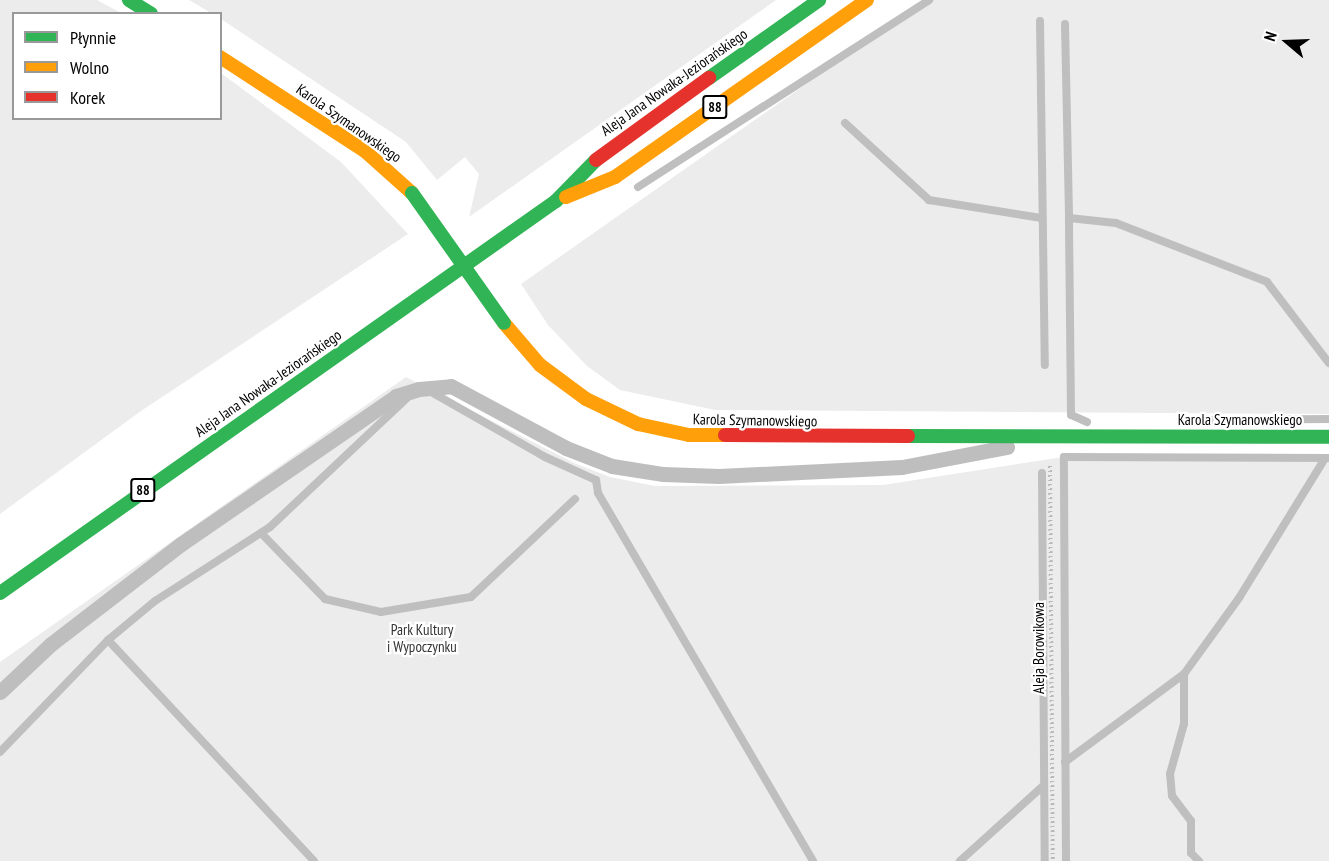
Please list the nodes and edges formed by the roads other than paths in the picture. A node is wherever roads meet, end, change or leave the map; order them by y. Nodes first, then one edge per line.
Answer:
1 (129, 0) edge
2 (819, 0) edge
3 (867, 0) edge
4 (148, 12) edge
5 (222, 58) edge
6 (556, 201) junction
7 (1050, 436) junction
8 (1329, 437) edge
9 (0, 593) edge
10 (0, 692) edge

1 - 4 main road
2 - 6 main road, Aleja Jana Nowaka-Jeziorańskiego / 88
3 - 6 main road, Aleja Jana Nowaka-Jeziorańskiego / 88
5 - 7 main road, Karola Szymanowskiego, bridge
6 - 9 main road, Aleja Jana Nowaka-Jeziorańskiego / 88
7 - 8 main road, Karola Szymanowskiego
7 - 10 lane

